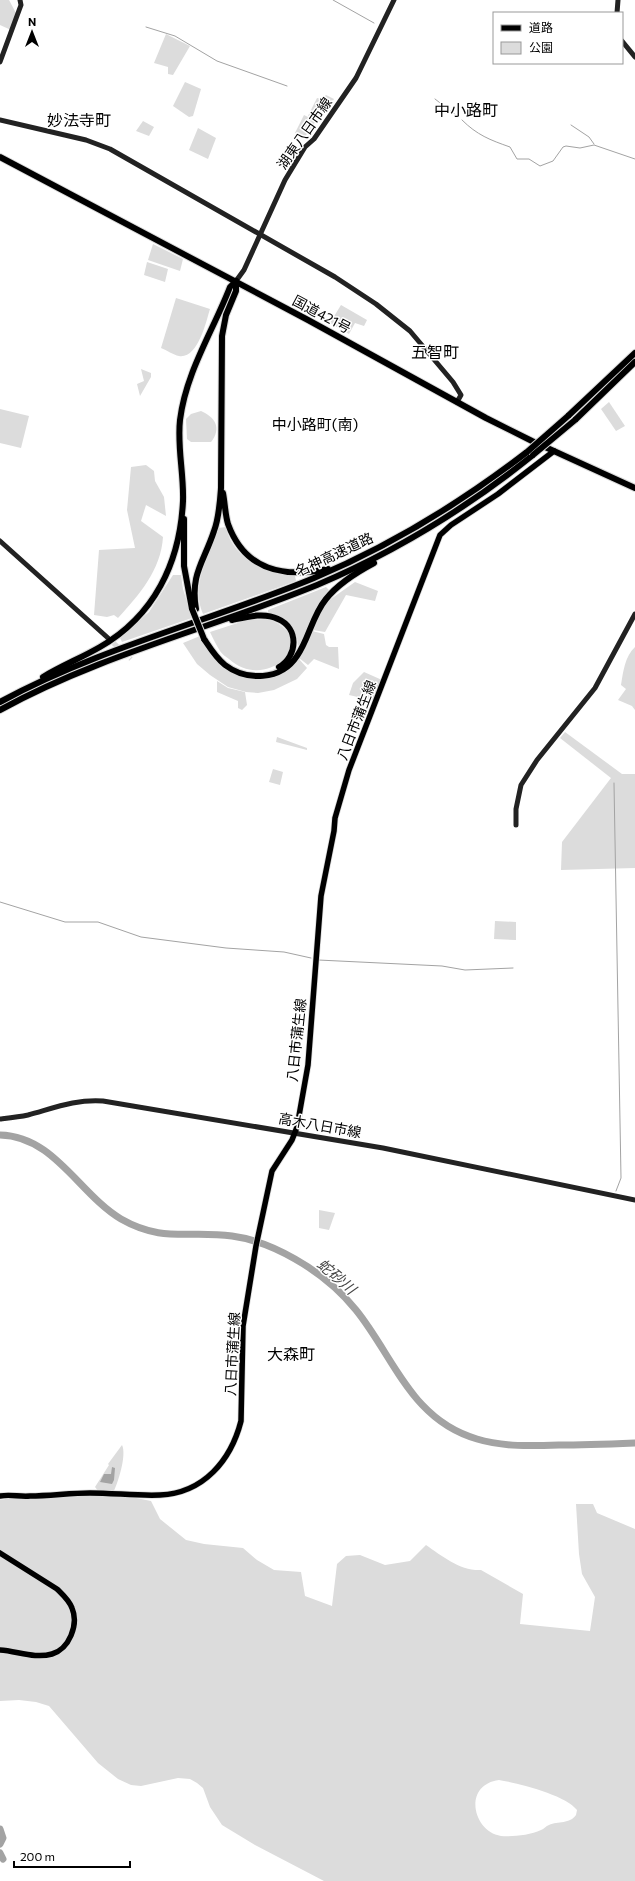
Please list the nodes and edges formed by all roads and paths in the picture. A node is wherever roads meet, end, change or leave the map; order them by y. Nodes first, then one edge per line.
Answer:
1 (20, 0) edge
2 (394, 0) edge
3 (618, 0) edge
4 (617, 12) edge
5 (623, 42) edge
6 (635, 57) edge
7 (0, 62) edge
8 (0, 120) edge
9 (0, 157) edge
10 (260, 234) junction
11 (236, 281) junction
12 (635, 353) edge
13 (635, 362) edge
14 (457, 402) junction
15 (554, 451) junction
16 (221, 488) junction
17 (635, 488) edge
18 (182, 501) junction
19 (450, 516) junction
20 (0, 541) edge
21 (340, 566) junction
22 (194, 609) junction
23 (635, 614) edge
24 (217, 622) junction
25 (108, 638) tunnel mouth
26 (206, 638) junction
27 (0, 702) edge
28 (0, 710) edge
29 (516, 825) dead end
30 (0, 1119) edge
31 (296, 1133) junction
32 (635, 1200) edge
33 (0, 1496) edge
34 (0, 1553) edge
35 (0, 1650) edge

1 - 7 street
2 - 10 street, 湖東八日市線
3 - 4 street
5 - 6 street
8 - 10 street
9 - 11 highway, 国道421号
10 - 11 street, 湖東八日市線
10 - 14 street
11 - 14 highway, 国道421号
11 - 16 highway
11 - 18 highway
12 - 21 highway, 名神高速道路, bridge
13 - 19 highway, 名神高速道路, bridge
14 - 15 highway, 国道421号
15 - 17 highway, 国道421号
15 - 31 main road, 八日市蒲生線
16 - 21 highway
16 - 22 highway
18 - 22 highway
18 - 27 highway
19 - 24 highway, 名神高速道路
19 - 26 highway
20 - 25 street
21 - 27 highway, 名神高速道路
22 - 26 highway
23 - 29 street
24 - 26 highway
24 - 28 highway, 名神高速道路
30 - 31 street, 高木八日市線
31 - 32 street, 高木八日市線
31 - 33 main road, 八日市蒲生線
34 - 35 main road

